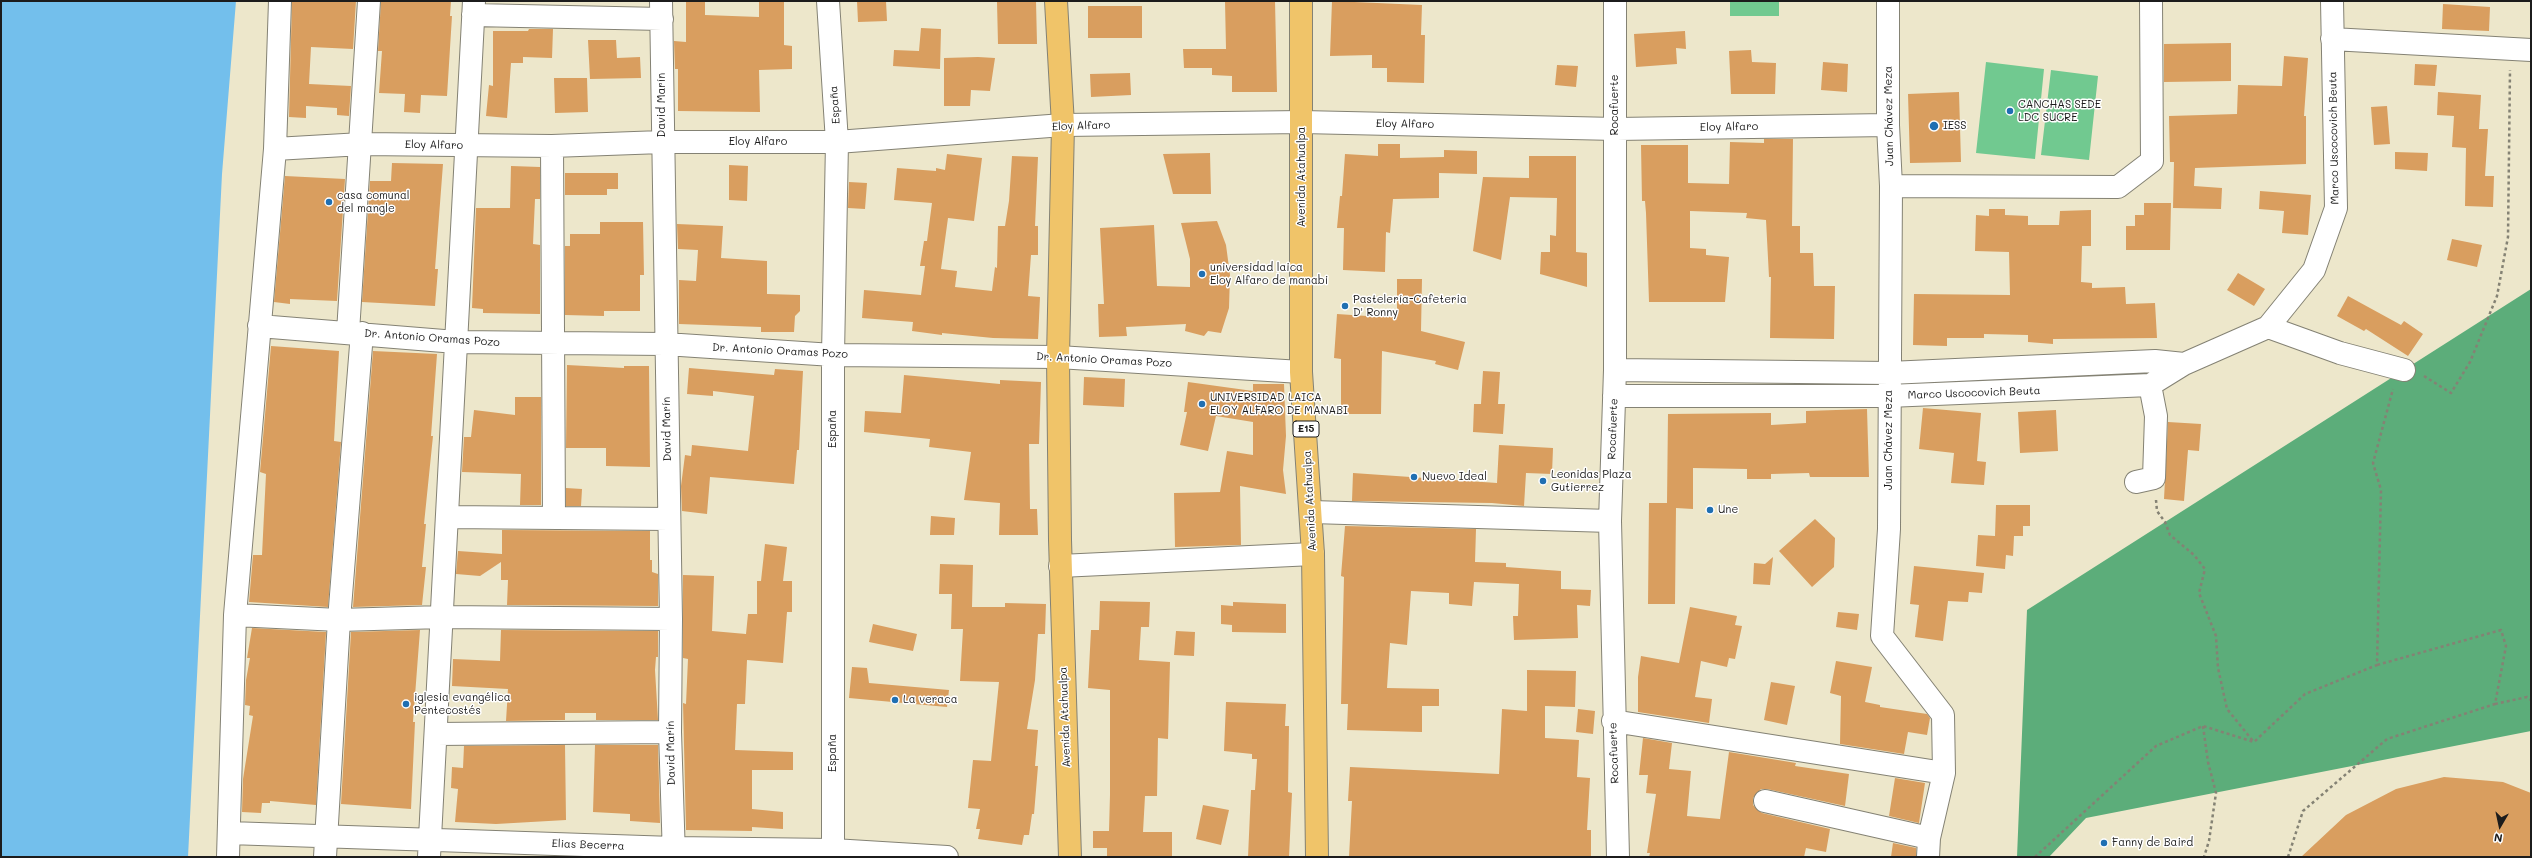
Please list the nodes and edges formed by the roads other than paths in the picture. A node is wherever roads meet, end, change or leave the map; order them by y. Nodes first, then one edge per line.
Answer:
1 (280, 1) edge
2 (369, 1) edge
3 (828, 1) edge
4 (1056, 1) edge
5 (1301, 1) edge
6 (1615, 1) edge
7 (1888, 1) edge
8 (2151, 1) edge
9 (2332, 1) edge
10 (473, 8) edge
11 (661, 10) edge
12 (2332, 39) junction
13 (2521, 50) edge
14 (1302, 122) junction
15 (1063, 125) junction
16 (1888, 125) junction
17 (1616, 129) junction
18 (662, 142) junction
19 (837, 142) junction
20 (362, 144) junction
21 (466, 146) junction
22 (552, 146) junction
23 (275, 149) junction
24 (1891, 186) junction
25 (259, 326) junction
26 (2268, 327) junction
27 (355, 333) junction
28 (456, 342) junction
29 (554, 344) junction
30 (666, 344) junction
31 (833, 355) junction
32 (1058, 357) junction
33 (2184, 364) junction
34 (1615, 370) junction
35 (1301, 372) junction
36 (1889, 373) junction
37 (2399, 379) road end
38 (2150, 385) junction
39 (1614, 396) junction
40 (1888, 396) junction
41 (2145, 480) road end
42 (1312, 512) junction
43 (447, 517) junction
44 (554, 517) junction
45 (669, 519) junction
46 (1610, 521) junction
47 (1313, 554) junction
48 (1060, 566) junction
49 (235, 615) junction
50 (442, 617) junction
51 (671, 619) junction
52 (339, 620) junction
53 (1613, 721) junction
54 (670, 732) junction
55 (436, 734) junction
56 (1944, 773) junction
57 (1765, 801) dead end
58 (229, 833) junction
59 (325, 846) edge
60 (430, 848) edge
61 (1928, 848) edge
62 (556, 850) edge
63 (674, 852) edge
64 (833, 853) edge
65 (228, 857) edge
66 (947, 857) edge
67 (1070, 857) edge
68 (1317, 857) edge
69 (1618, 857) edge

1 - 23 street
2 - 20 street
3 - 19 street, España
4 - 15 highway, Avenida Atahualpa
5 - 14 highway, Avenida Atahualpa / E15
6 - 17 street, Rocafuerte
7 - 16 street, Juan Chávez Meza
8 - 24 street
9 - 12 street, Marco Uscocovich Beuta
10 - 11 street
10 - 21 street
11 - 18 street, David Marín
12 - 13 street
12 - 26 street, Marco Uscocovich Beuta
14 - 15 street, Eloy Alfaro
14 - 17 street, Eloy Alfaro
14 - 35 highway, Avenida Atahualpa / E15
15 - 19 street, Eloy Alfaro
15 - 32 highway, Avenida Atahualpa
16 - 17 street, Eloy Alfaro
16 - 24 street, Juan Chávez Meza
17 - 34 street, Rocafuerte
18 - 19 street, Eloy Alfaro
18 - 22 street, Eloy Alfaro
18 - 30 street, David Marín
19 - 31 street, España
20 - 21 street, Eloy Alfaro
20 - 23 street, Eloy Alfaro
20 - 27 street
21 - 22 street, Eloy Alfaro
21 - 28 street
22 - 29 street
23 - 25 street
24 - 36 street, Juan Chávez Meza
25 - 27 street, Dr. Antonio Oramas Pozo
25 - 49 street
26 - 33 street, Marco Uscocovich Beuta
26 - 37 street
27 - 28 street, Dr. Antonio Oramas Pozo
27 - 52 street
28 - 29 street, Dr. Antonio Oramas Pozo
28 - 43 street
29 - 30 street, Dr. Antonio Oramas Pozo
29 - 44 street
30 - 31 street, Dr. Antonio Oramas Pozo
30 - 45 street, David Marín
31 - 32 street, Dr. Antonio Oramas Pozo
31 - 64 street, España
32 - 35 street, Dr. Antonio Oramas Pozo
32 - 48 highway, Avenida Atahualpa
33 - 36 street, Marco Uscocovich Beuta
33 - 38 street, Marco Uscocovich Beuta
34 - 36 street, Marco Uscocovich Beuta
34 - 39 street, Rocafuerte
35 - 42 highway, Avenida Atahualpa / E15
36 - 40 street, Juan Chávez Meza
38 - 40 street, Marco Uscocovich Beuta
38 - 41 street
39 - 40 street, Marco Uscocovich Beuta
39 - 46 street, Rocafuerte
40 - 56 street, Juan Chávez Meza
42 - 46 street
42 - 47 highway, Avenida Atahualpa / E15
43 - 44 street
43 - 50 street
44 - 45 street
45 - 51 street, David Marín
46 - 53 street, Rocafuerte
47 - 48 street
47 - 68 highway, Avenida Atahualpa / E15
48 - 67 highway, Avenida Atahualpa
49 - 52 street
49 - 58 street
50 - 51 street
50 - 52 street
50 - 55 street
51 - 54 street, David Marín
52 - 59 street
53 - 56 street
53 - 69 street, Rocafuerte
54 - 55 street
54 - 63 street, David Marín
55 - 60 street
56 - 61 street, Juan Chávez Meza
57 - 61 street
58 - 59 street, Elias Becerra
58 - 65 street
59 - 60 street, Elias Becerra
60 - 62 street, Elias Becerra
62 - 63 street, Elias Becerra
63 - 64 street, Elias Becerra
64 - 66 street, Elias Becerra

